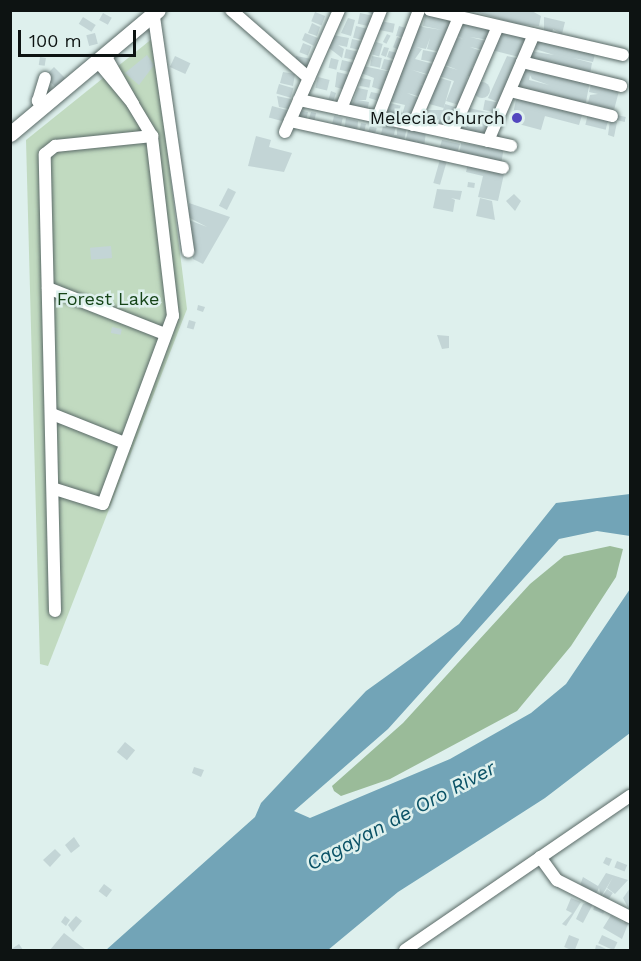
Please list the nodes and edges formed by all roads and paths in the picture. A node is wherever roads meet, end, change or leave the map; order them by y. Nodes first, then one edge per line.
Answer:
1 (231, 10) edge
2 (339, 10) edge
3 (381, 10) edge
4 (419, 10) edge
5 (430, 10) edge
6 (155, 12) edge
7 (459, 17) junction
8 (498, 26) junction
9 (534, 34) junction
10 (623, 55) dead end
11 (102, 60) junction
12 (522, 62) junction
13 (45, 78) dead end
14 (309, 78) junction
15 (621, 86) dead end
16 (510, 92) junction
17 (299, 100) junction
18 (44, 108) junction
19 (341, 109) junction
20 (612, 116) dead end
21 (378, 117) junction
22 (413, 125) junction
23 (452, 133) junction
24 (10, 134) edge
25 (152, 136) junction
26 (489, 141) junction
27 (511, 146) dead end
28 (503, 168) dead end
29 (188, 250) dead end
30 (48, 288) junction
31 (165, 334) junction
32 (52, 414) junction
33 (125, 443) junction
34 (55, 489) junction
35 (55, 611) dead end
36 (630, 796) edge
37 (540, 857) junction
38 (630, 917) edge
39 (405, 951) edge

1 - 14 street
2 - 14 street
3 - 19 street
4 - 21 street
5 - 7 street
6 - 11 main road
6 - 29 street
7 - 8 street
7 - 22 street
8 - 9 street
8 - 23 street
9 - 10 street
9 - 12 street
11 - 18 main road
11 - 25 street
12 - 15 street
12 - 16 street
13 - 18 street
14 - 17 street
16 - 20 street
16 - 26 street
17 - 19 street
17 - 28 street
18 - 24 main road
19 - 21 street
21 - 22 street
22 - 23 street
23 - 26 street
25 - 30 street
25 - 31 street
26 - 27 street
30 - 31 street
30 - 32 street
31 - 33 street
32 - 33 street
32 - 34 street
33 - 34 street
34 - 35 street
36 - 37 street
37 - 38 street
37 - 39 street

